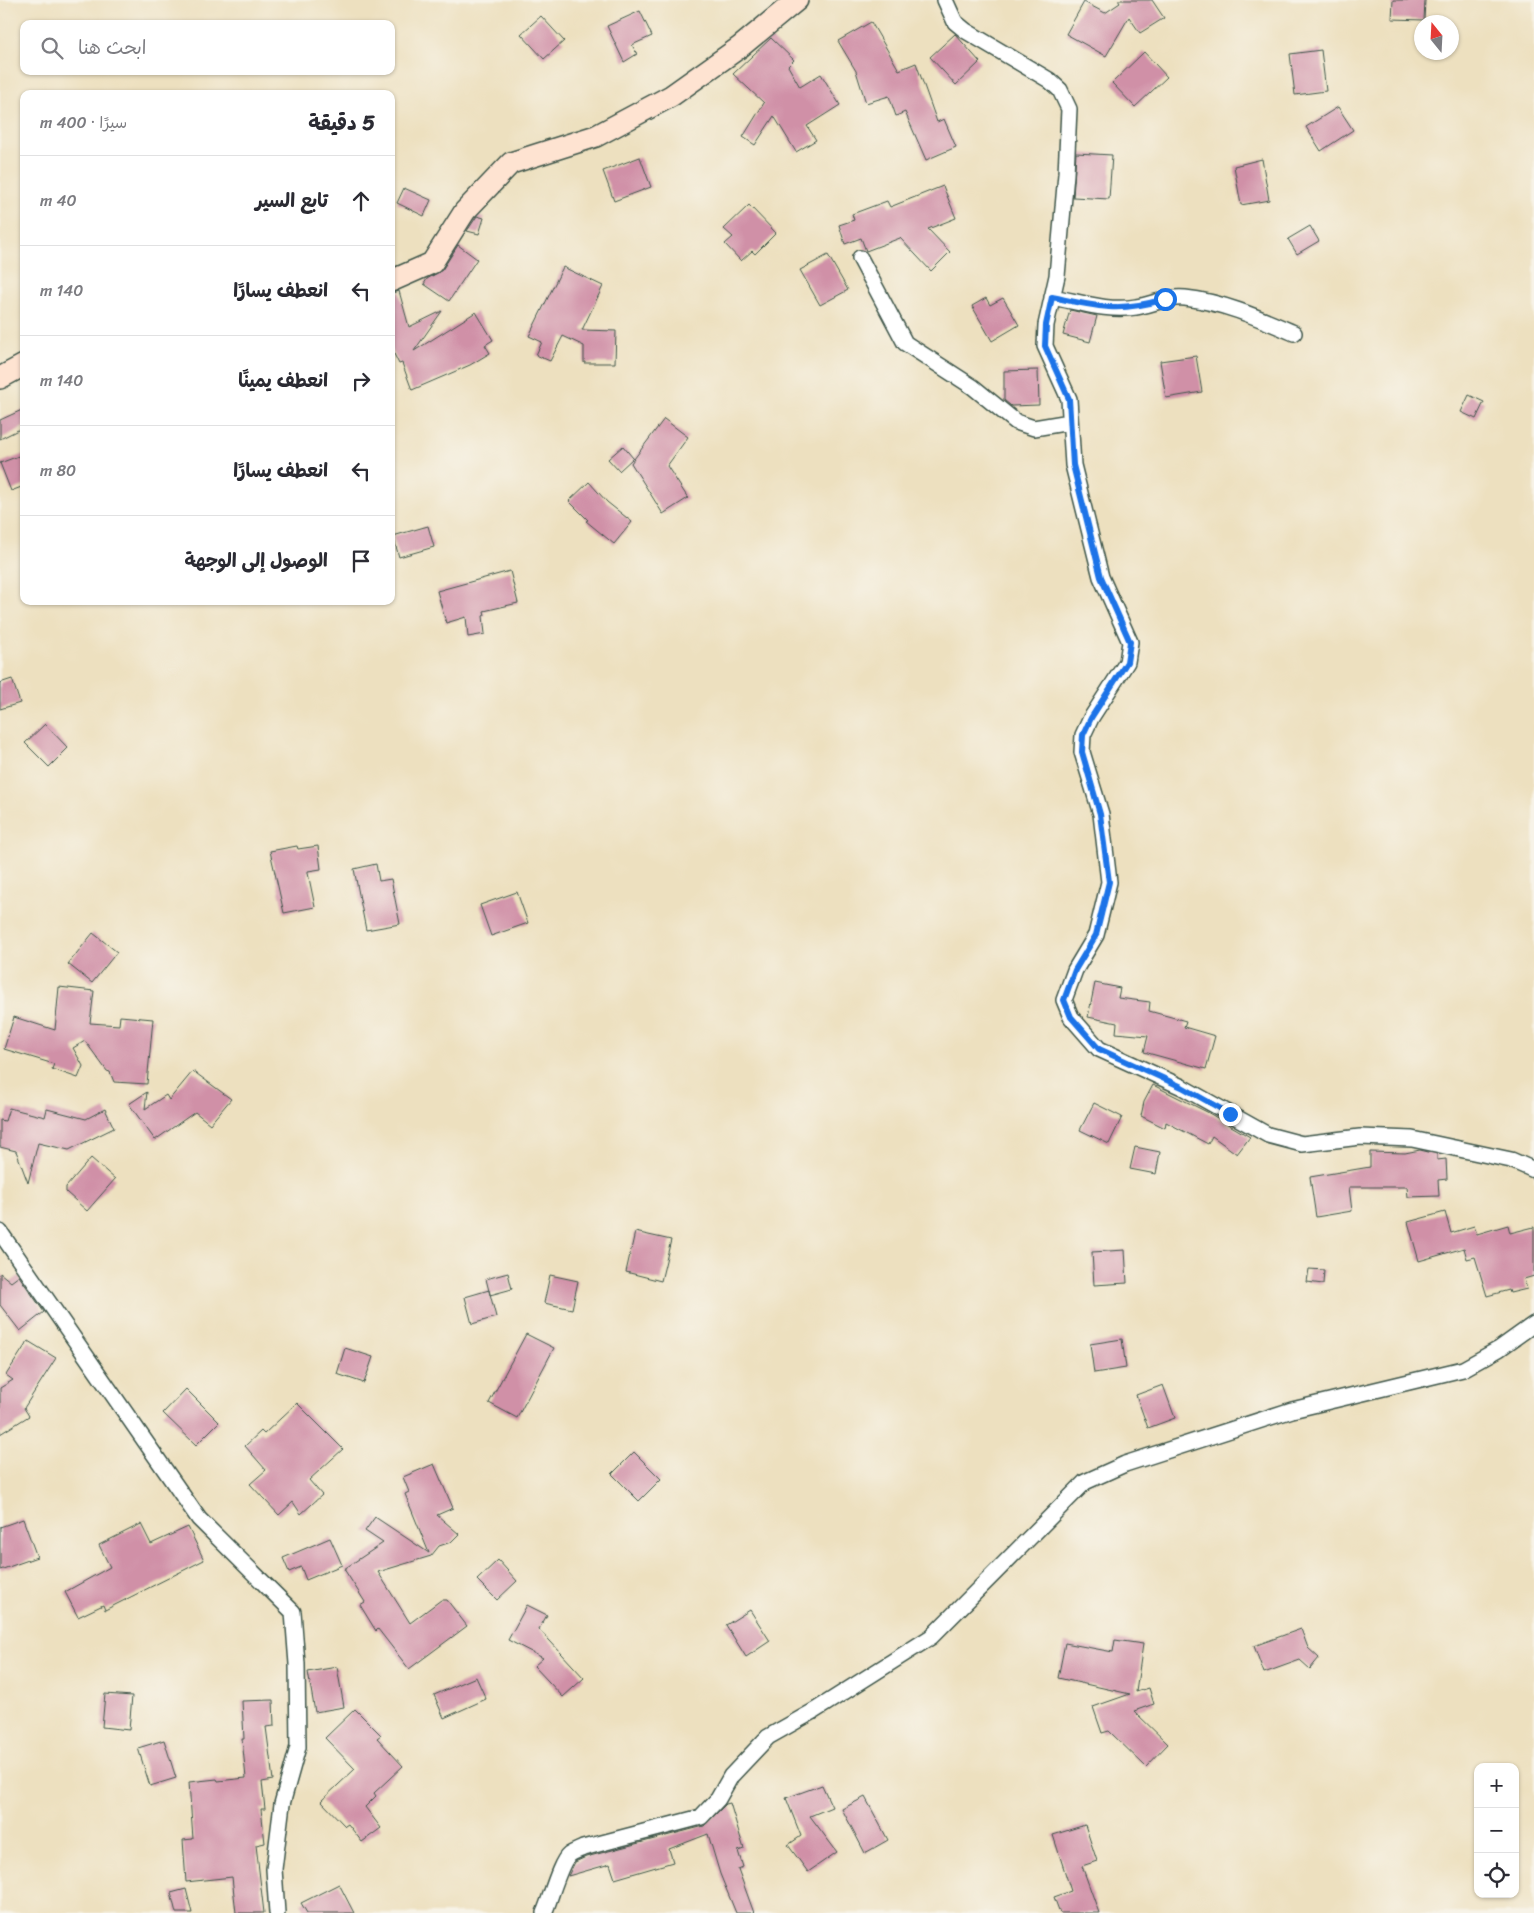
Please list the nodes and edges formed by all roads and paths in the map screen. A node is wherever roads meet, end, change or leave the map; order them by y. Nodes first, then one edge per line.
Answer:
1 (797, 0) edge
2 (945, 0) edge
3 (860, 258) dead end
4 (395, 279) edge
5 (1052, 297) junction
6 (1294, 333) dead end
7 (20, 367) edge
8 (0, 378) edge
9 (1070, 422) junction
10 (1534, 1170) edge
11 (0, 1232) edge
12 (1534, 1324) edge
13 (277, 1913) edge
14 (544, 1913) edge

1 - 4 street
2 - 5 street
3 - 9 street
5 - 6 street
5 - 9 street
7 - 8 street
9 - 10 street
11 - 13 street
12 - 14 street

